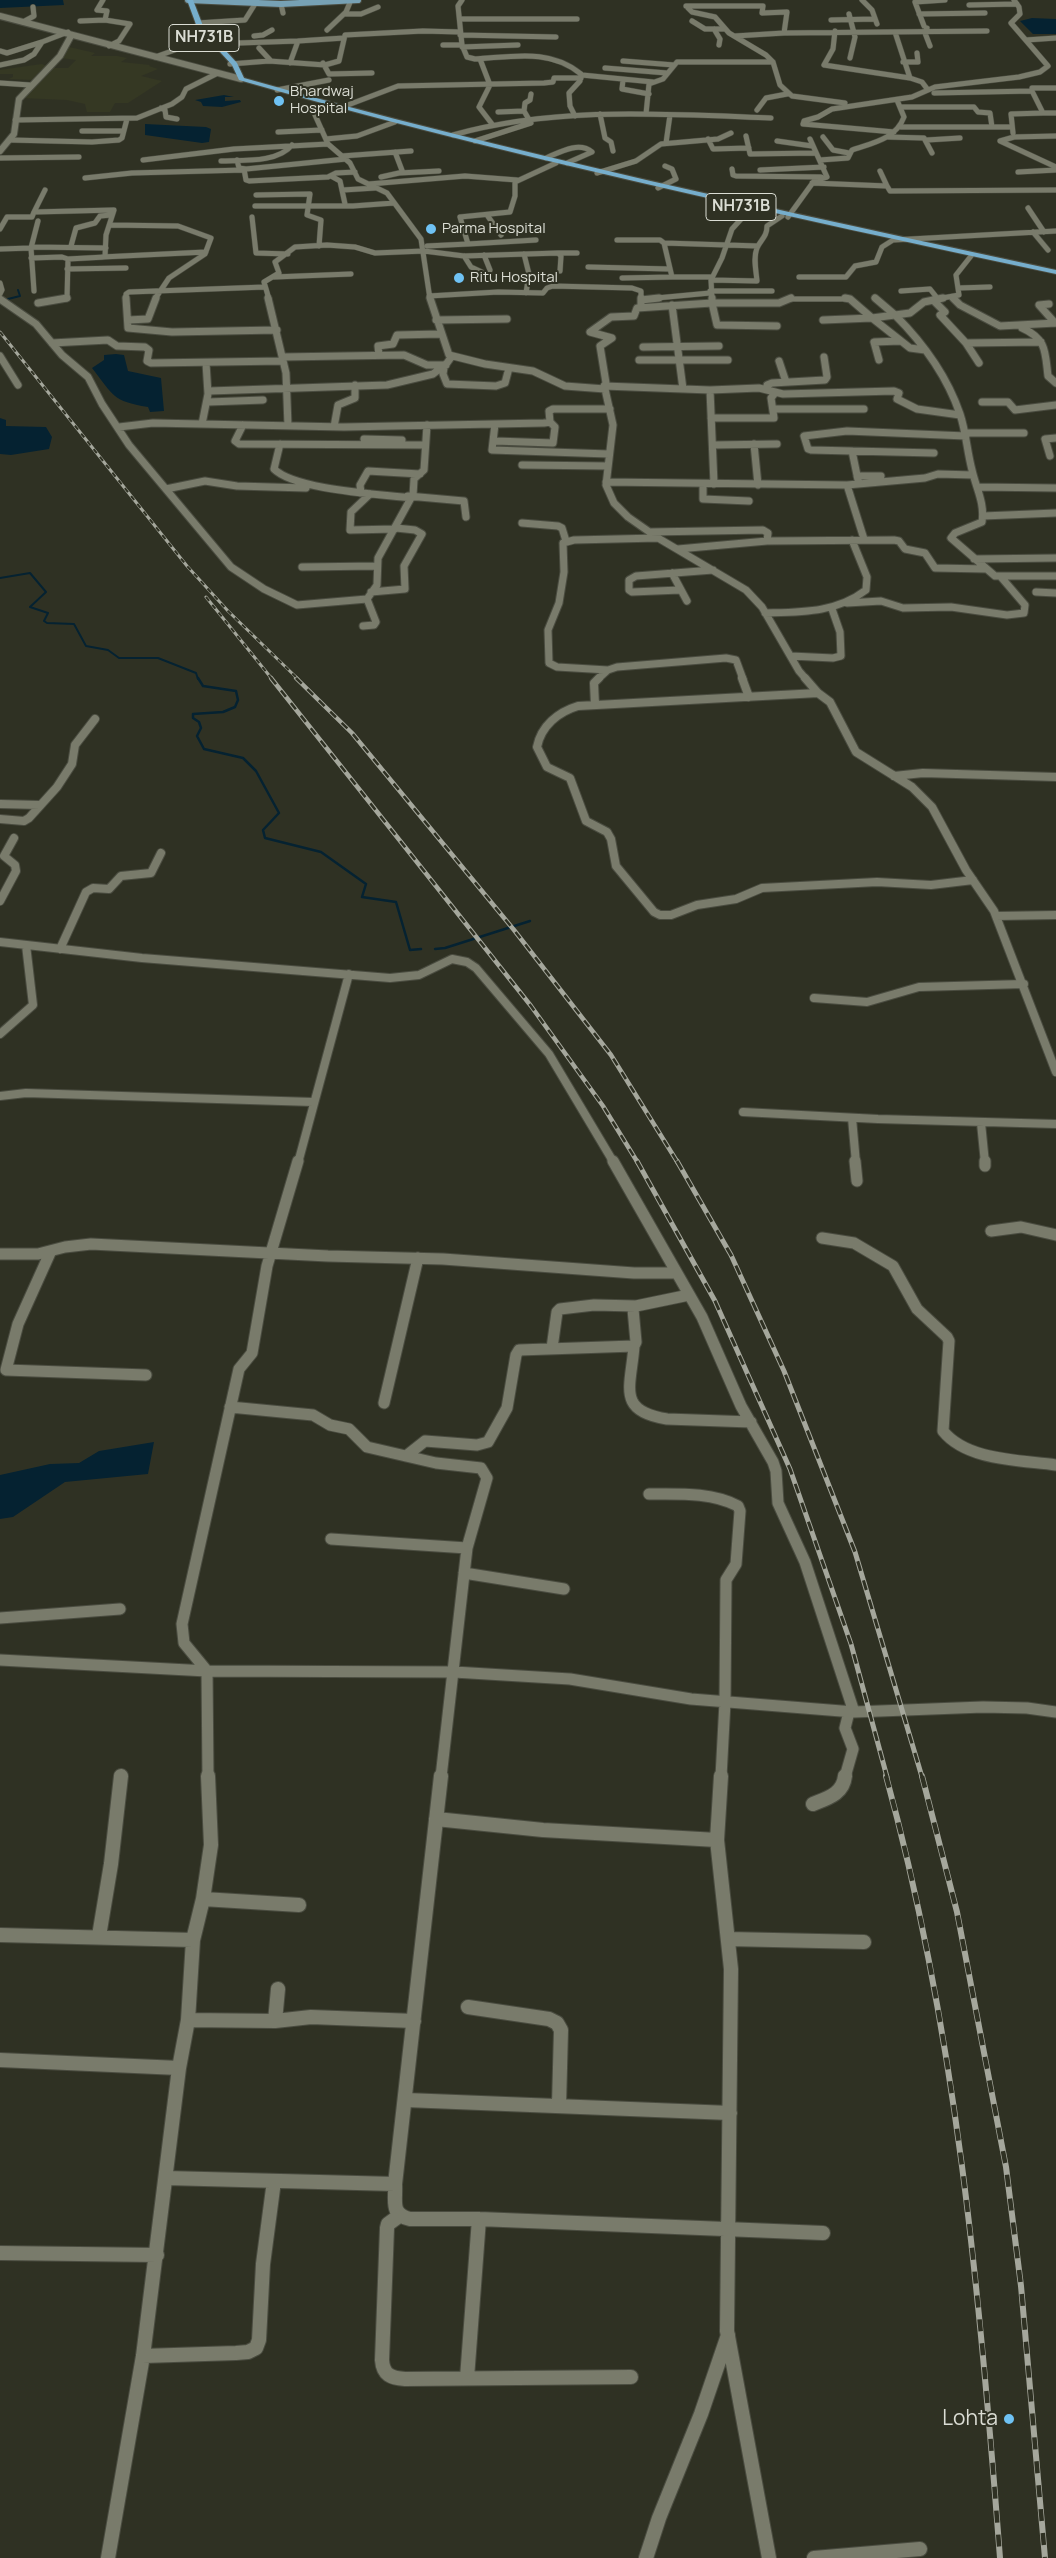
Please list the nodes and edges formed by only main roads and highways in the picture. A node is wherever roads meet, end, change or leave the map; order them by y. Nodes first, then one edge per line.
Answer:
1 (188, 0) edge
2 (226, 0) edge
3 (351, 0) edge
4 (358, 0) edge
5 (312, 1) edge
6 (344, 1) edge
7 (210, 42) junction
8 (429, 130) junction
9 (599, 172) junction
10 (660, 187) junction
11 (787, 216) junction
12 (897, 240) junction
13 (1056, 273) edge

1 - 6 main road
1 - 7 highway, NH731B
1 - 7 highway, NH731B
2 - 5 main road
3 - 4 main road
3 - 6 main road
7 - 8 highway, NH731B
8 - 9 highway, NH731B
8 - 9 highway, NH731B
9 - 10 highway, NH731B
10 - 11 highway, NH731B
10 - 11 highway, NH731B
11 - 12 highway, NH731B
12 - 13 highway, NH731B
12 - 13 highway, NH731B

